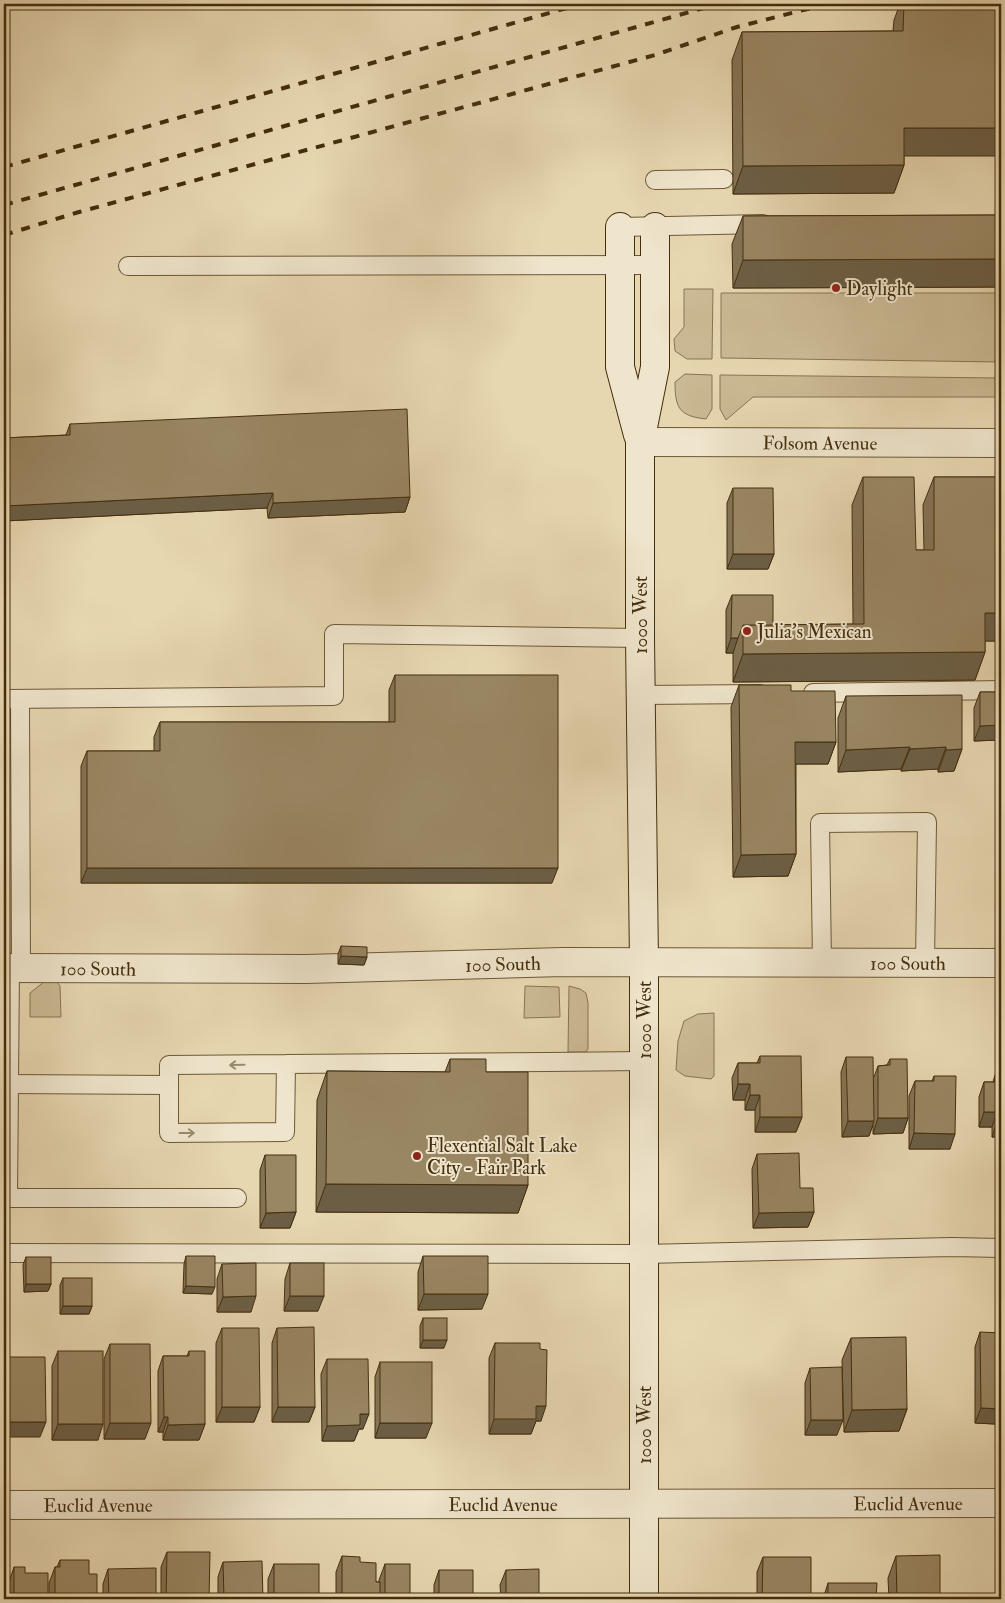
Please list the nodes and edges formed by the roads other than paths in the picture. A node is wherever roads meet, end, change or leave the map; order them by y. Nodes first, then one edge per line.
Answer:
1 (724, 179) dead end
2 (655, 180) dead end
3 (777, 224) edge
4 (620, 227) joint
5 (655, 227) junction
6 (620, 265) junction
7 (655, 265) junction
8 (128, 266) dead end
9 (640, 442) junction
10 (1001, 444) edge
11 (640, 638) junction
12 (1001, 690) edge
13 (795, 693) edge
14 (775, 694) edge
15 (640, 695) junction
16 (12, 699) edge
17 (644, 963) junction
18 (822, 963) junction
19 (925, 963) junction
20 (1001, 963) edge
21 (12, 968) edge
22 (644, 1061) junction
23 (286, 1064) junction
24 (7, 1084) edge
25 (169, 1085) junction
26 (6, 1198) edge
27 (237, 1198) dead end
28 (1001, 1248) edge
29 (4, 1253) edge
30 (644, 1254) junction
31 (644, 1504) junction
32 (1001, 1504) edge
33 (4, 1505) edge
34 (644, 1599) edge

1 - 2 lane
3 - 5 lane
4 - 5 lane
4 - 6 street, 1000 West
5 - 7 street, 1000 West
6 - 7 lane
6 - 8 lane
6 - 9 street, 1000 West
7 - 9 street, 1000 West
9 - 10 street, Folsom Avenue
9 - 11 street, 1000 West
11 - 15 street, 1000 West
11 - 16 lane
12 - 13 lane
14 - 15 lane
15 - 17 street, 1000 West
16 - 21 lane
17 - 18 street, 100 South
17 - 21 street, 100 South
17 - 22 street, 1000 West
18 - 19 street, 100 South
18 - 19 lane
19 - 20 street, 100 South
21 - 24 lane
22 - 23 lane
22 - 30 street, 1000 West
23 -> 25 lane
25 -> 23 lane
24 - 25 lane
24 - 26 lane
26 - 27 lane
28 - 30 lane
29 - 30 lane
30 - 31 street, 1000 West
31 - 32 street, Euclid Avenue
31 - 33 street, Euclid Avenue
31 - 34 street, 1000 West

